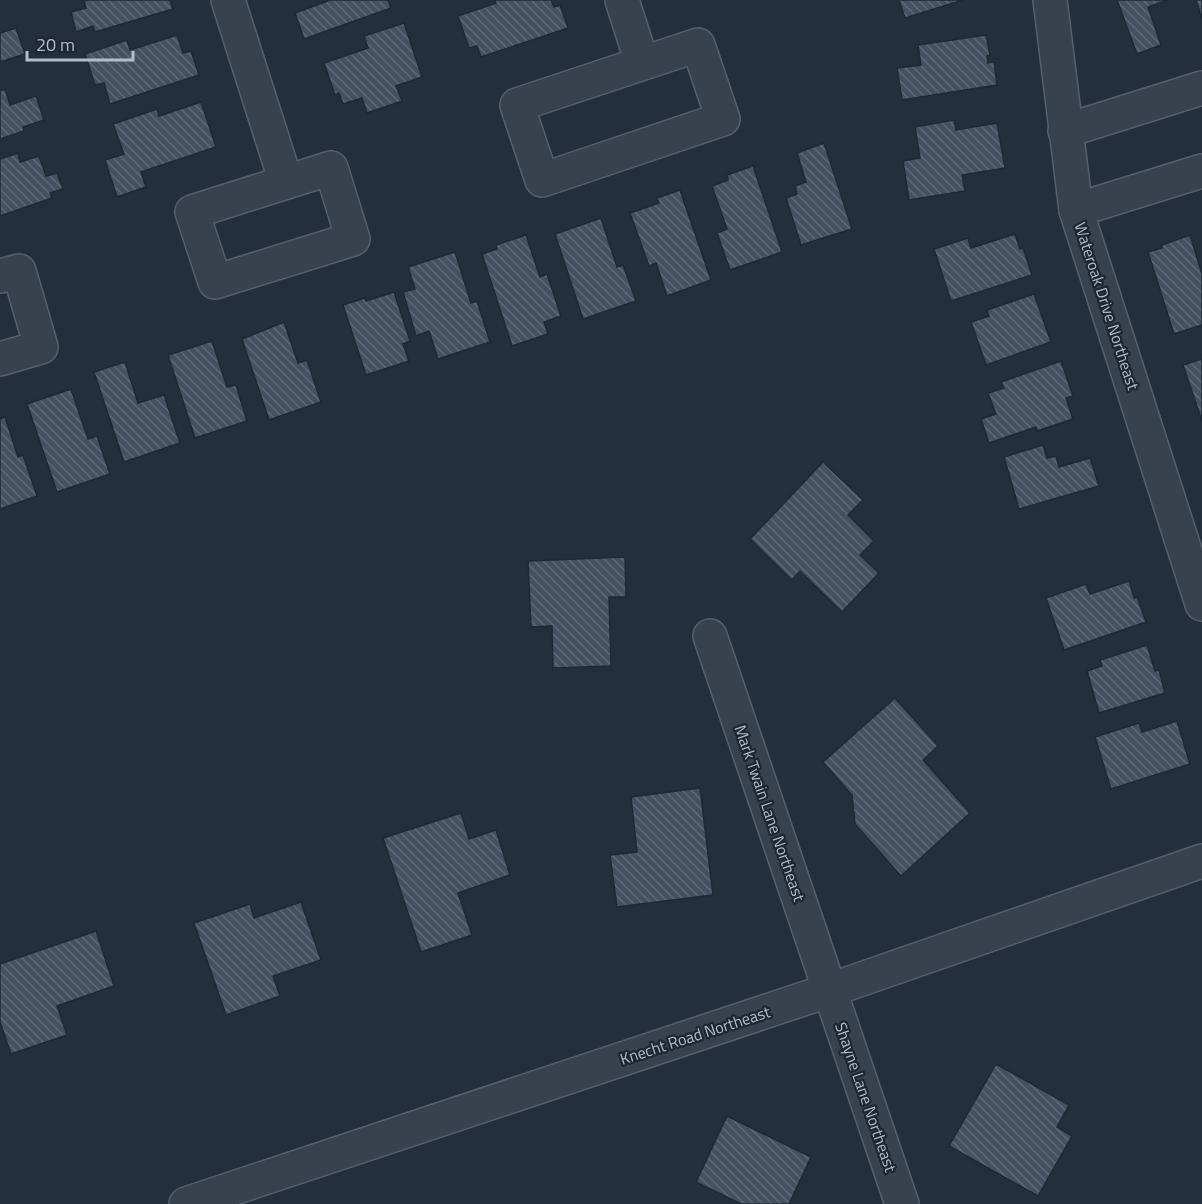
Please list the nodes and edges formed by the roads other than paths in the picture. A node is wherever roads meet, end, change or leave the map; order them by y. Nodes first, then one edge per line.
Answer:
1 (228, 0) edge
2 (622, 0) edge
3 (1050, 0) edge
4 (642, 63) junction
5 (1202, 88) edge
6 (1065, 131) junction
7 (1202, 171) edge
8 (286, 182) junction
9 (1076, 210) junction
10 (0, 276) edge
11 (0, 359) edge
12 (1188, 515) edge
13 (1201, 596) edge
14 (710, 636) dead end
15 (1202, 861) edge
16 (830, 990) junction
17 (186, 1204) edge
18 (902, 1204) edge

1 - 8 street
2 - 4 street
3 - 6 street, Wateroak Drive Northeast
4 - 4 street
5 - 6 street
6 - 9 street, Wateroak Drive Northeast
7 - 9 street
8 - 8 street
9 - 12 street, Wateroak Drive Northeast
10 - 11 street
12 - 13 street, Wateroak Drive Northeast
14 - 16 street, Mark Twain Lane Northeast
15 - 16 street, Knecht Road Northeast
16 - 17 street, Knecht Road Northeast
16 - 18 street, Shayne Lane Northeast

